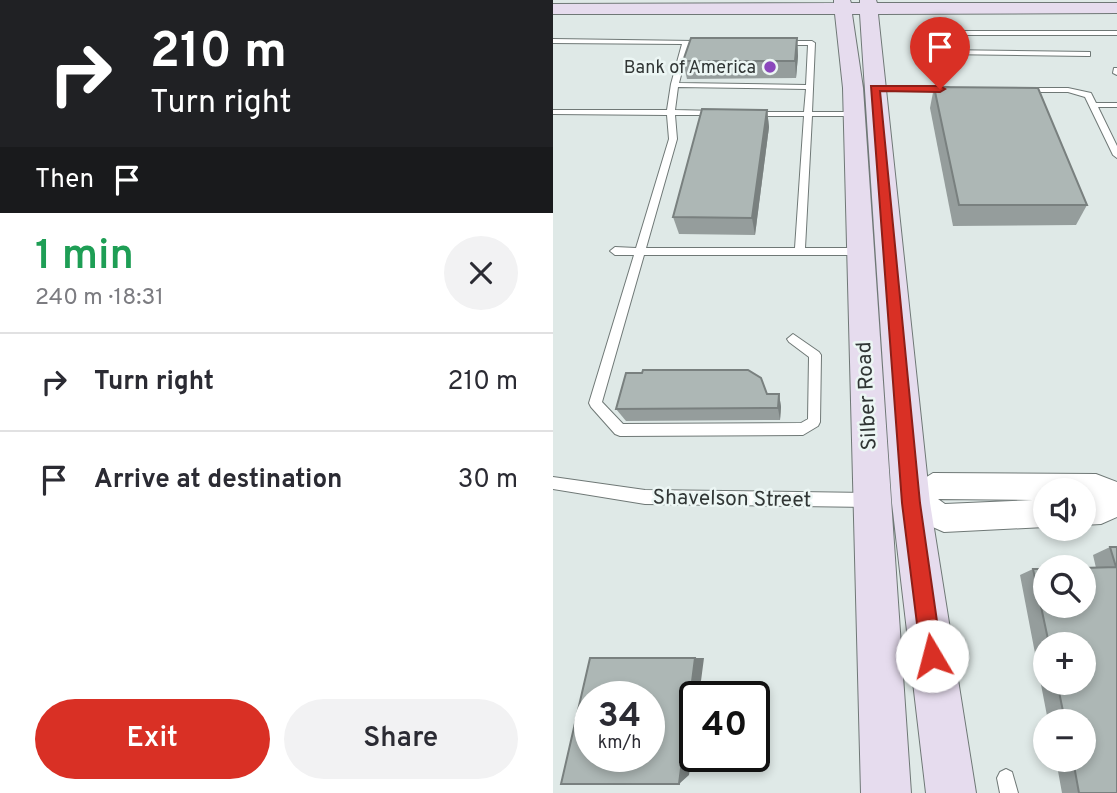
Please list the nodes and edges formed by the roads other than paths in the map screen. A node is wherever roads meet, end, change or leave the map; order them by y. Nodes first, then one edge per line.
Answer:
1 (796, 0) edge
2 (936, 0) edge
3 (855, 4) edge
4 (553, 8) edge
5 (1117, 8) edge
6 (963, 9) junction
7 (1117, 33) edge
8 (553, 41) edge
9 (686, 42) junction
10 (698, 42) edge
11 (774, 43) edge
12 (1087, 54) dead end
13 (675, 85) junction
14 (811, 87) junction
15 (875, 88) junction
16 (958, 89) edge
17 (1013, 90) edge
18 (1093, 105) junction
19 (1117, 105) edge
20 (553, 112) edge
21 (671, 113) junction
22 (726, 113) edge
23 (740, 113) edge
24 (810, 114) junction
25 (854, 114) junction
26 (1117, 155) edge
27 (615, 251) dead end
28 (641, 251) junction
29 (800, 252) junction
30 (874, 252) junction
31 (793, 339) dead end
32 (553, 483) edge
33 (1117, 496) edge
34 (891, 502) junction
35 (1117, 503) edge
36 (1096, 510) edge
37 (1033, 514) edge
38 (885, 793) edge
39 (951, 793) edge

1 - 4 street
2 - 6 street
3 - 4 street
3 - 6 street
3 - 15 street, Silber Road
3 - 25 street, Silber Road
5 - 6 street
7 - 12 lane
8 - 9 lane
9 - 10 lane
9 - 13 lane
11 - 14 lane
13 - 14 lane
13 - 21 lane
14 - 24 lane
15 - 16 lane
15 - 30 street, Silber Road
17 - 18 lane
18 - 19 lane
18 - 26 lane
20 - 21 lane
21 - 22 lane
21 - 28 lane
23 - 24 lane
24 - 25 lane
24 - 29 lane
25 - 30 street, Silber Road
27 - 28 lane
28 - 29 lane
28 - 31 lane
29 - 30 lane
30 - 34 street, Silber Road
32 - 34 lane, Shavelson Street
33 - 34 street
34 - 37 street, Shavelson Street
34 - 38 street, Silber Road
34 - 39 street, Silber Road
35 - 36 street

